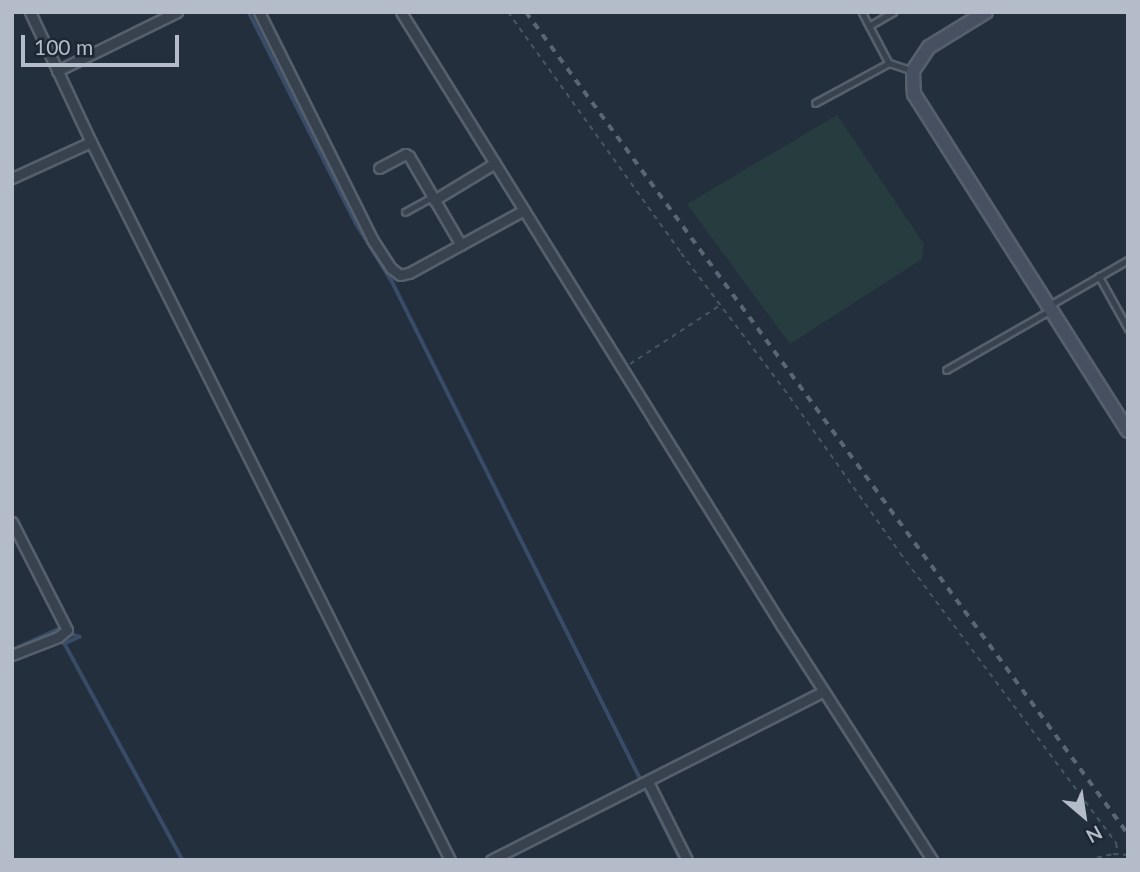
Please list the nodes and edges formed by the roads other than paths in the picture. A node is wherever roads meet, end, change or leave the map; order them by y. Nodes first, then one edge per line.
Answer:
1 (30, 12) edge
2 (177, 12) edge
3 (259, 12) edge
4 (401, 12) edge
5 (862, 12) edge
6 (893, 12) edge
7 (986, 12) edge
8 (869, 26) junction
9 (889, 63) junction
10 (57, 71) junction
11 (913, 71) junction
12 (815, 103) dead end
13 (90, 142) junction
14 (495, 163) junction
15 (379, 168) dead end
16 (12, 178) edge
17 (433, 198) junction
18 (524, 210) junction
19 (405, 212) dead end
20 (461, 245) junction
21 (1128, 260) edge
22 (1099, 276) junction
23 (1049, 308) junction
24 (1128, 328) edge
25 (946, 370) dead end
26 (1128, 431) edge
27 (12, 522) edge
28 (12, 656) edge
29 (824, 691) junction
30 (648, 782) junction
31 (450, 860) edge
32 (491, 860) edge
33 (687, 860) edge
34 (932, 860) edge

1 - 10 street
2 - 10 street
3 - 20 street
4 - 14 street
5 - 8 lane
6 - 8 lane
7 - 11 street
8 - 9 lane
9 - 11 lane
9 - 12 lane
10 - 13 street
11 - 23 street
13 - 16 street
13 - 31 street
14 - 17 street
14 - 18 street
15 - 17 street
17 - 19 lane
17 - 20 street
18 - 20 street
18 - 29 street
21 - 22 lane
22 - 23 lane
22 - 24 lane
23 - 25 lane
23 - 26 street
27 - 28 street
29 - 30 street
29 - 34 street
30 - 32 street
30 - 33 street

